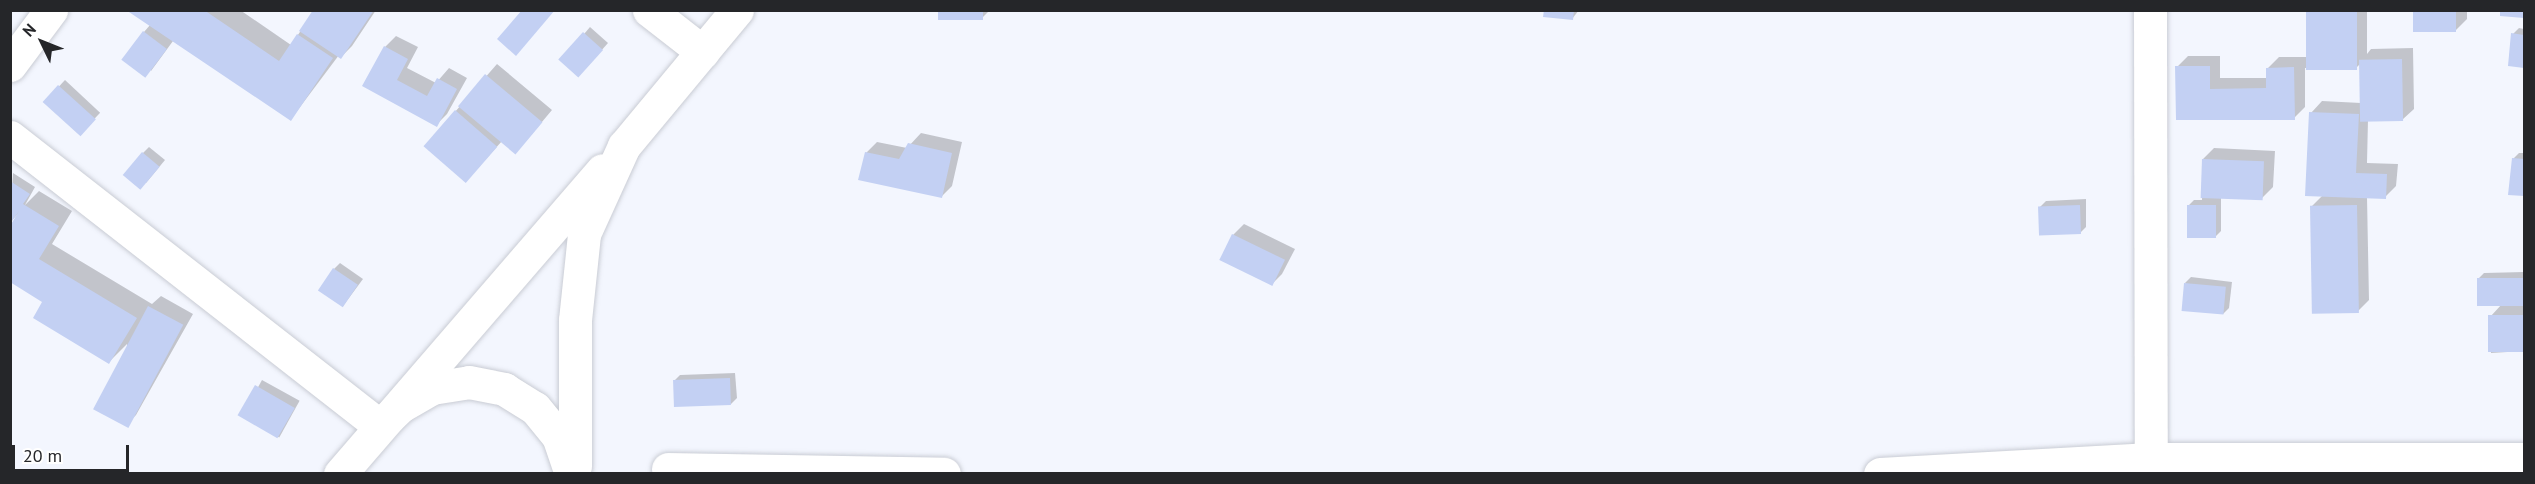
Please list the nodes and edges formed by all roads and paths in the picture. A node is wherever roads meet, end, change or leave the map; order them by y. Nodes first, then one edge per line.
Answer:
1 (51, 10) edge
2 (649, 10) edge
3 (737, 10) edge
4 (2150, 10) edge
5 (703, 52) junction
6 (10, 64) edge
7 (10, 137) edge
8 (624, 146) junction
9 (380, 426) junction
10 (2524, 459) edge
11 (2151, 466) edge
12 (668, 469) dead end
13 (340, 474) edge
14 (573, 474) edge
15 (944, 474) edge
16 (1880, 474) edge

1 - 6 street
2 - 5 street
3 - 5 street
4 - 11 street
5 - 8 street
7 - 9 street
8 - 9 street
8 - 14 street
9 - 13 street
9 - 14 street
10 - 11 street
11 - 16 street
12 - 15 street

